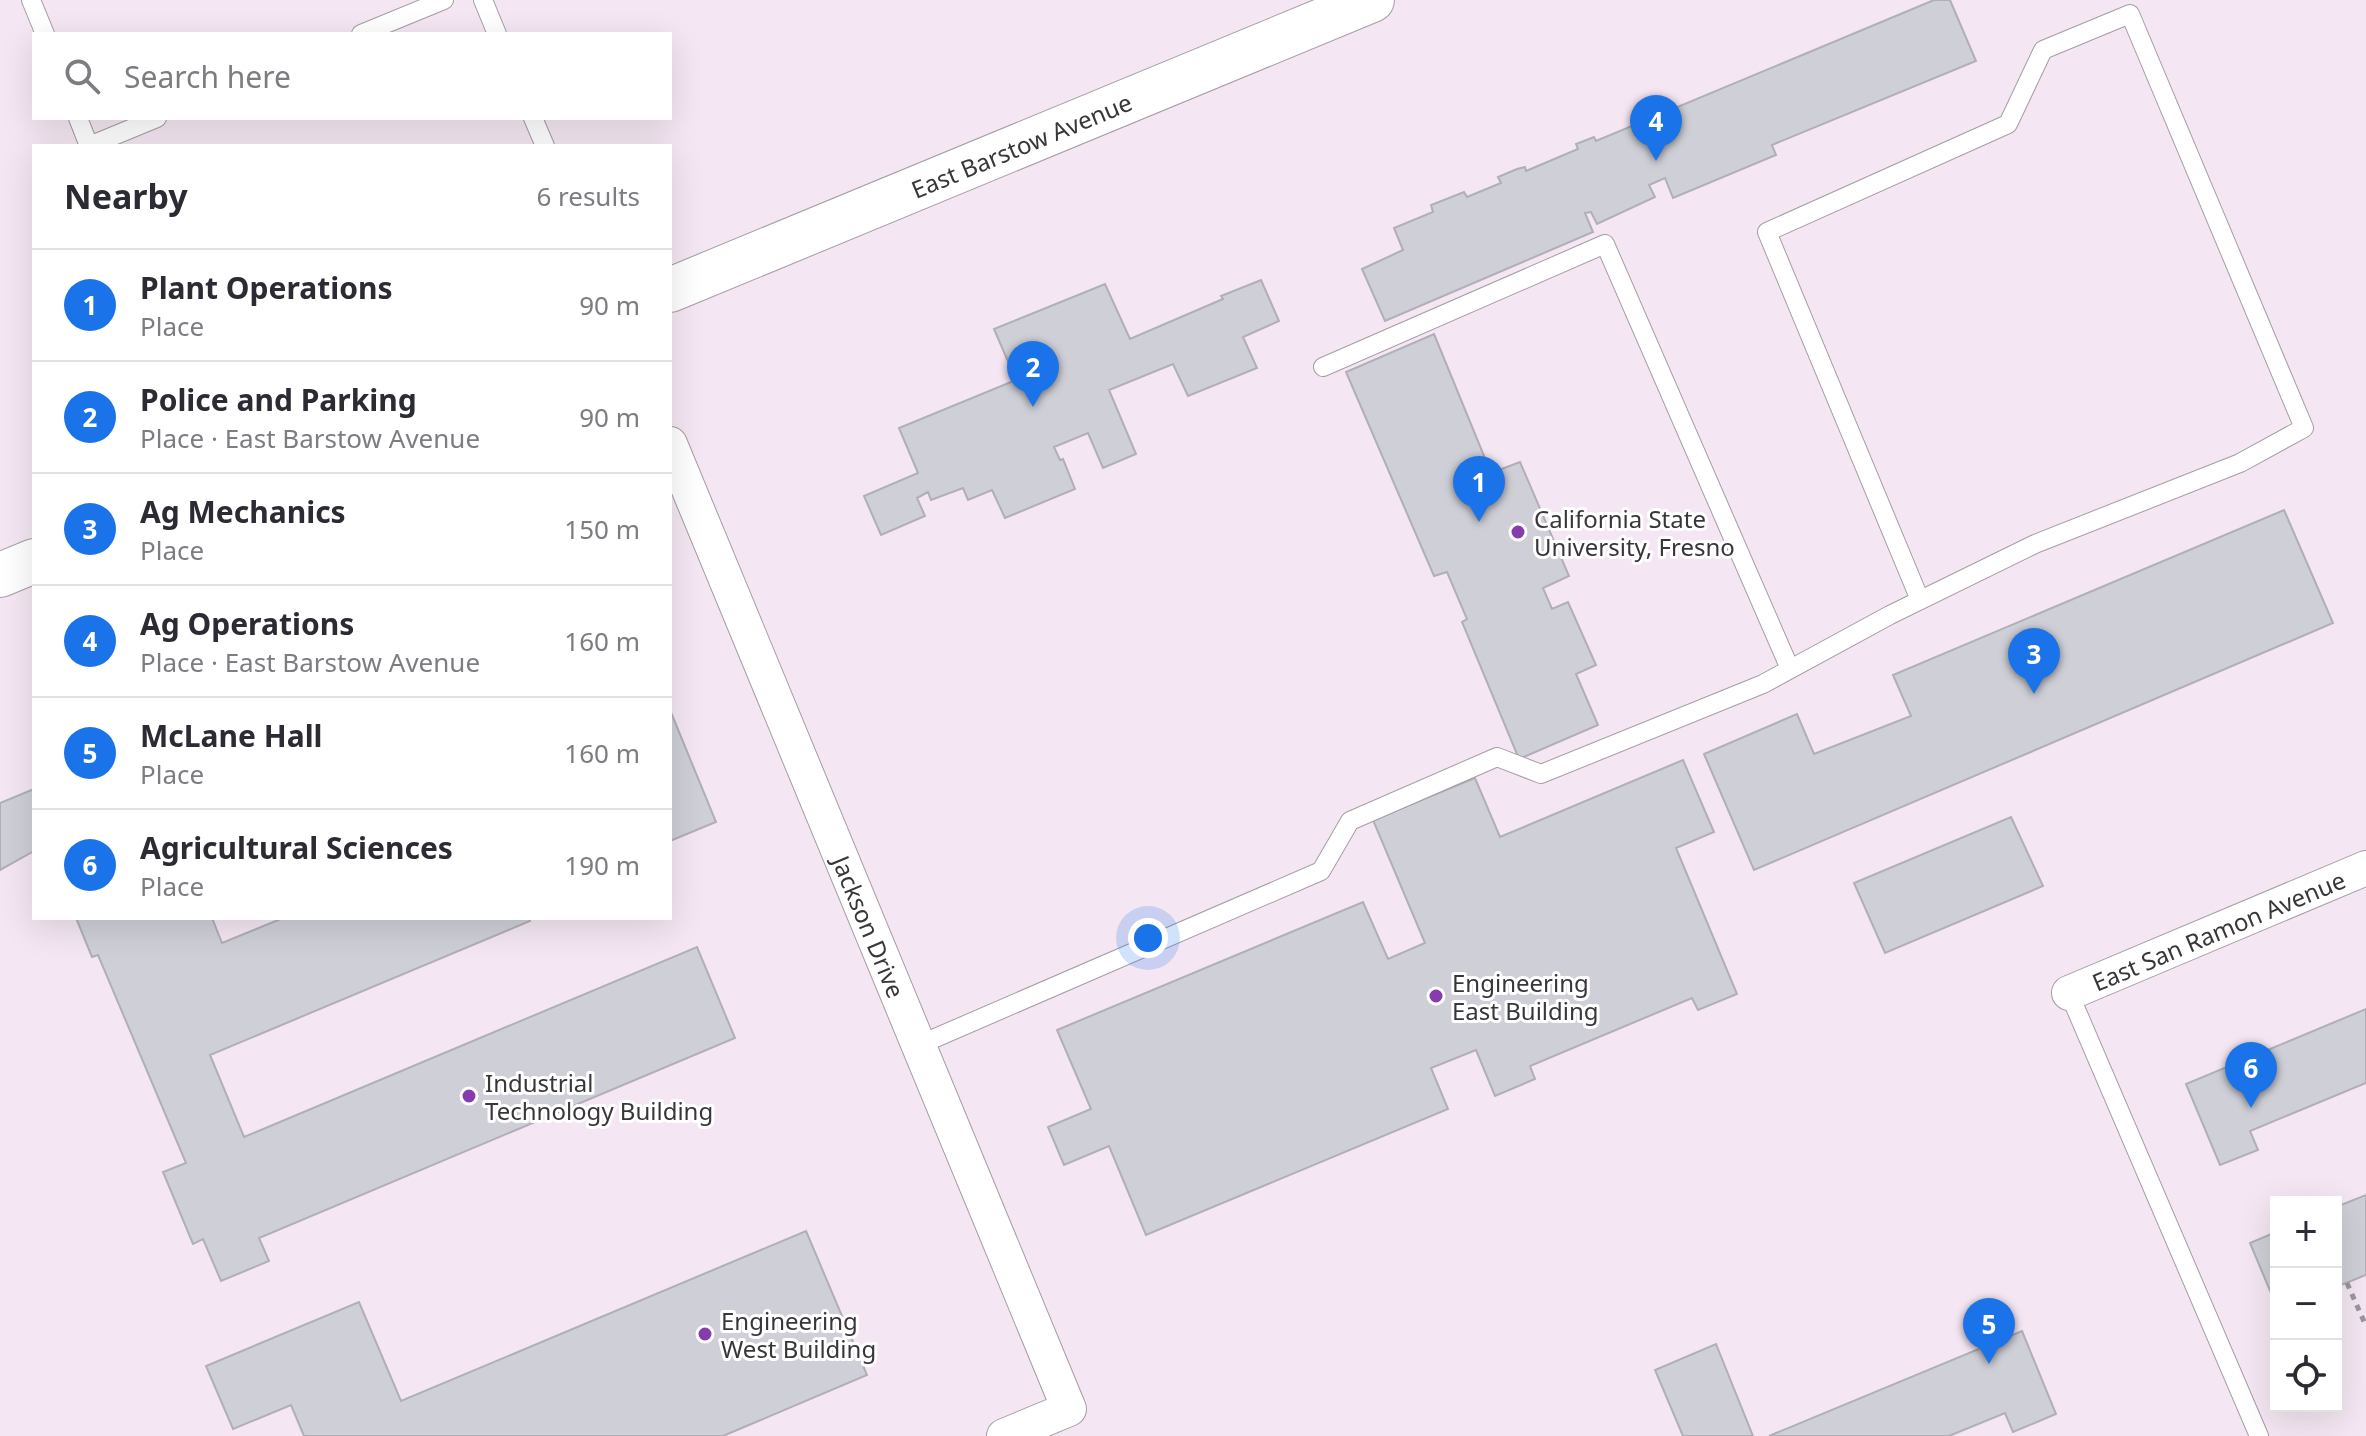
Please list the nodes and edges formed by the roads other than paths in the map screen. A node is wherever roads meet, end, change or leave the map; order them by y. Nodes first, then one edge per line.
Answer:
1 (31, 0) edge
2 (444, 0) edge
3 (483, 0) edge
4 (1372, 0) edge
5 (44, 32) edge
6 (366, 32) edge
7 (496, 32) edge
8 (79, 120) edge
9 (152, 120) edge
10 (534, 120) edge
11 (88, 144) edge
12 (94, 144) edge
13 (544, 144) edge
14 (672, 289) edge
15 (1323, 367) dead end
16 (672, 449) edge
17 (32, 562) edge
18 (0, 575) edge
19 (1920, 600) junction
20 (1790, 669) junction
21 (2366, 868) edge
22 (2069, 993) joint
23 (919, 1045) junction
24 (1004, 1436) edge
25 (2259, 1436) edge

1 - 5 lane
2 - 6 lane
3 - 7 lane
4 - 14 street, East Barstow Avenue
8 - 11 lane
9 - 12 lane
10 - 13 lane
15 - 20 lane
16 - 23 street, Jackson Drive
17 - 18 street
19 - 19 lane
19 - 20 lane
20 - 23 lane
21 - 22 street, East San Ramon Avenue
22 - 25 lane
23 - 24 street, Jackson Drive

